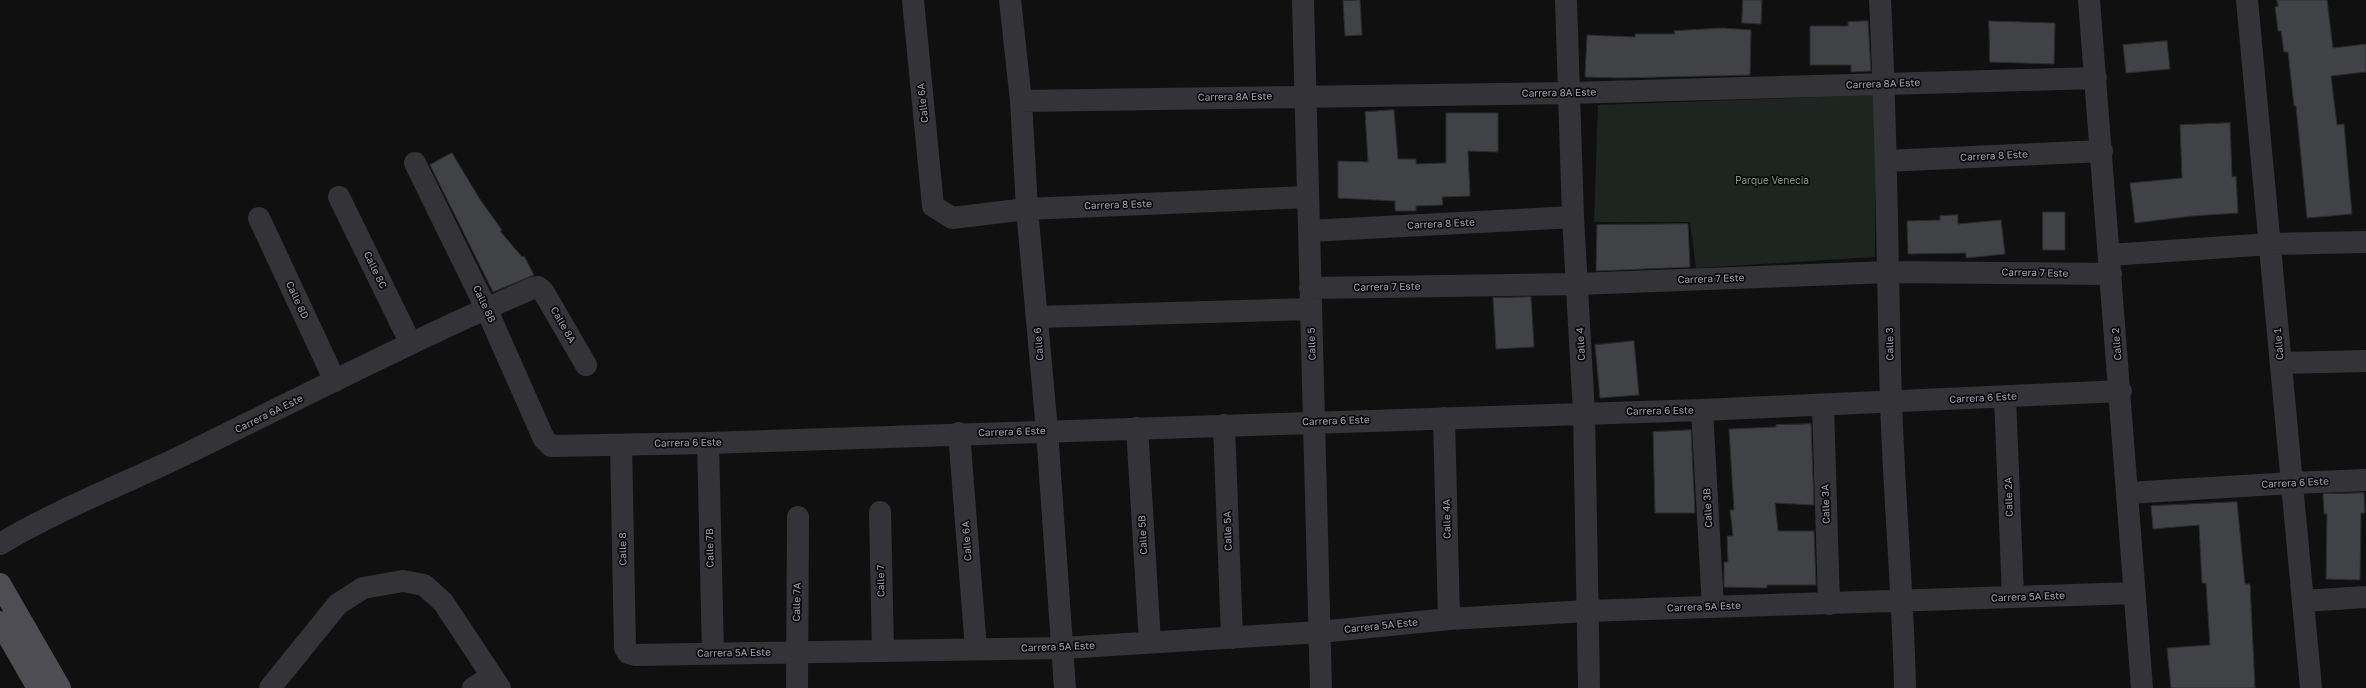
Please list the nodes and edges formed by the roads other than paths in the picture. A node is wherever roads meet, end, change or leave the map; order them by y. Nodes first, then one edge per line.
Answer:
1 (913, 0) edge
2 (1010, 0) edge
3 (1303, 0) edge
4 (1566, 0) edge
5 (1880, 0) edge
6 (2089, 0) edge
7 (2247, 0) edge
8 (2096, 78) junction
9 (1885, 84) junction
10 (1569, 93) junction
11 (1307, 95) junction
12 (1021, 101) junction
13 (2102, 151) junction
14 (1886, 161) junction
15 (415, 163) dead end
16 (339, 197) dead end
17 (1308, 197) junction
18 (933, 206) joint
19 (1027, 208) junction
20 (1573, 217) junction
21 (259, 218) dead end
22 (1309, 231) junction
23 (2366, 242) edge
24 (2270, 244) junction
25 (2111, 265) junction
26 (1889, 272) junction
27 (1578, 284) junction
28 (538, 287) joint
29 (1310, 298) junction
30 (486, 308) junction
31 (1037, 318) junction
32 (410, 342) junction
33 (2366, 361) edge
34 (2281, 363) junction
35 (586, 365) dead end
36 (335, 381) junction
37 (2121, 391) junction
38 (2005, 397) junction
39 (1891, 402) junction
40 (1823, 405) junction
41 (1702, 410) junction
42 (1584, 413) junction
43 (1444, 418) junction
44 (1314, 421) junction
45 (1224, 425) junction
46 (1137, 428) junction
47 (1047, 431) junction
48 (959, 433) junction
49 (708, 443) junction
50 (621, 444) junction
51 (551, 446) joint
52 (2366, 480) edge
53 (2292, 483) junction
54 (2128, 493) junction
55 (880, 512) dead end
56 (798, 517) dead end
57 (0, 544) edge
58 (0, 584) edge
59 (2134, 593) junction
60 (2013, 597) junction
61 (2366, 597) edge
62 (2303, 601) junction
63 (1903, 602) junction
64 (1829, 604) junction
65 (1713, 607) junction
66 (1587, 611) junction
67 (1449, 619) junction
68 (0, 622) edge
69 (1320, 632) junction
70 (1232, 638) junction
71 (1150, 642) junction
72 (1063, 648) junction
73 (976, 649) junction
74 (883, 651) junction
75 (797, 652) junction
76 (628, 653) joint
77 (713, 653) junction
78 (496, 682) edge
79 (274, 687) edge
80 (38, 688) edge
81 (60, 688) edge
82 (473, 688) edge
83 (797, 688) edge
84 (1065, 688) edge
85 (1321, 688) edge
86 (1589, 688) edge
87 (1905, 688) edge
88 (2142, 688) edge
89 (2311, 688) edge

1 - 18 street, Calle 6A
2 - 12 street, Calle 6
3 - 11 street, Calle 5
4 - 10 street, Calle 4
5 - 9 street, Calle 3
6 - 8 street, Calle 2
7 - 24 street, Calle 1
8 - 9 street, Carrera 8A Este
8 - 13 street, Calle 2
9 - 10 street, Carrera 8A Este
9 - 14 street, Calle 3
10 - 11 street, Carrera 8A Este
10 - 20 street, Calle 4
11 - 12 street, Carrera 8A Este
11 - 17 street, Calle 5
12 - 19 street, Calle 6
13 - 14 street, Carrera 8 Este
13 - 25 street, Calle 2
14 - 26 street, Calle 3
15 - 30 street, Calle 8B
16 - 32 street, Calle 8C
17 - 19 street, Carrera 8 Este
17 - 22 street, Calle 5
18 - 19 street, Carrera 8 Este
19 - 31 street, Calle 6
20 - 22 street, Carrera 8 Este
20 - 27 street, Calle 4
21 - 36 street, Calle 8D
22 - 29 street, Calle 5
23 - 24 street, Carrera 7 Este
24 - 25 street, Carrera 7 Este
24 - 34 street, Calle 1
25 - 26 street, Carrera 7 Este
25 - 37 street, Calle 2
26 - 27 street, Carrera 7 Este
26 - 39 street, Calle 3
27 - 29 street, Carrera 7 Este
27 - 42 street, Calle 4
28 - 30 street, Carrera 6A Este
28 - 35 street, Calle 8A
29 - 31 street, Carrera 7 Este
29 - 44 street, Calle 5
30 - 32 street, Carrera 6A Este
30 - 51 street, Calle 8B
31 - 47 street, Calle 6
32 - 36 street, Carrera 6A Este
33 - 34 street
34 - 53 street, Calle 1
36 - 57 street, Carrera 6A Este
37 - 38 street, Carrera 6 Este
37 - 54 street, Calle 2
38 - 39 street, Carrera 6 Este
38 - 60 street, Calle 2A
39 - 40 street, Carrera 6 Este
39 - 63 street, Calle 3
40 - 41 street, Carrera 6 Este
40 - 64 street, Calle 3A
41 - 42 street, Carrera 6 Este
41 - 65 street, Calle 3B
42 - 43 street, Carrera 6 Este
42 - 66 street, Calle 4
43 - 44 street, Carrera 6 Este
43 - 67 street, Calle 4A
44 - 45 street, Carrera 6 Este
44 - 69 street, Calle 5
45 - 46 street, Carrera 6 Este
45 - 70 street, Calle 5A
46 - 47 street, Carrera 6 Este
46 - 71 street, Calle 5B
47 - 48 street, Carrera 6 Este
47 - 72 street, Calle 6
48 - 49 street, Carrera 6 Este
48 - 73 street, Calle 6A
49 - 50 street, Carrera 6 Este
49 - 77 street, Calle 7B
50 - 51 street, Carrera 6 Este
50 - 76 street, Calle 8
52 - 53 street, Carrera 6 Este
53 - 54 street, Carrera 6 Este
53 - 62 street, Calle 1
54 - 59 street, Calle 2
55 - 74 street, Calle 7
56 - 75 street, Calle 7A
58 - 81 main road
59 - 60 street, Carrera 5A Este
59 - 88 street, Calle 2
60 - 63 street, Carrera 5A Este
61 - 62 street
62 - 89 street, Calle 1
63 - 64 street, Carrera 5A Este
63 - 87 street, Calle 3
64 - 65 street, Carrera 5A Este
65 - 66 street, Carrera 5A Este
66 - 67 street, Carrera 5A Este
66 - 86 street, Calle 4
67 - 69 street, Carrera 5A Este
68 - 80 main road
69 - 70 street, Carrera 5A Este
69 - 85 street, Calle 5
70 - 71 street, Carrera 5A Este
71 - 72 street, Carrera 5A Este
72 - 73 street, Carrera 5A Este
72 - 84 street, Calle 6
73 - 74 street, Carrera 5A Este
74 - 75 street, Carrera 5A Este
75 - 77 street, Carrera 5A Este
75 - 83 street, Calle 7A
76 - 77 street, Carrera 5A Este
78 - 79 street
78 - 82 street

